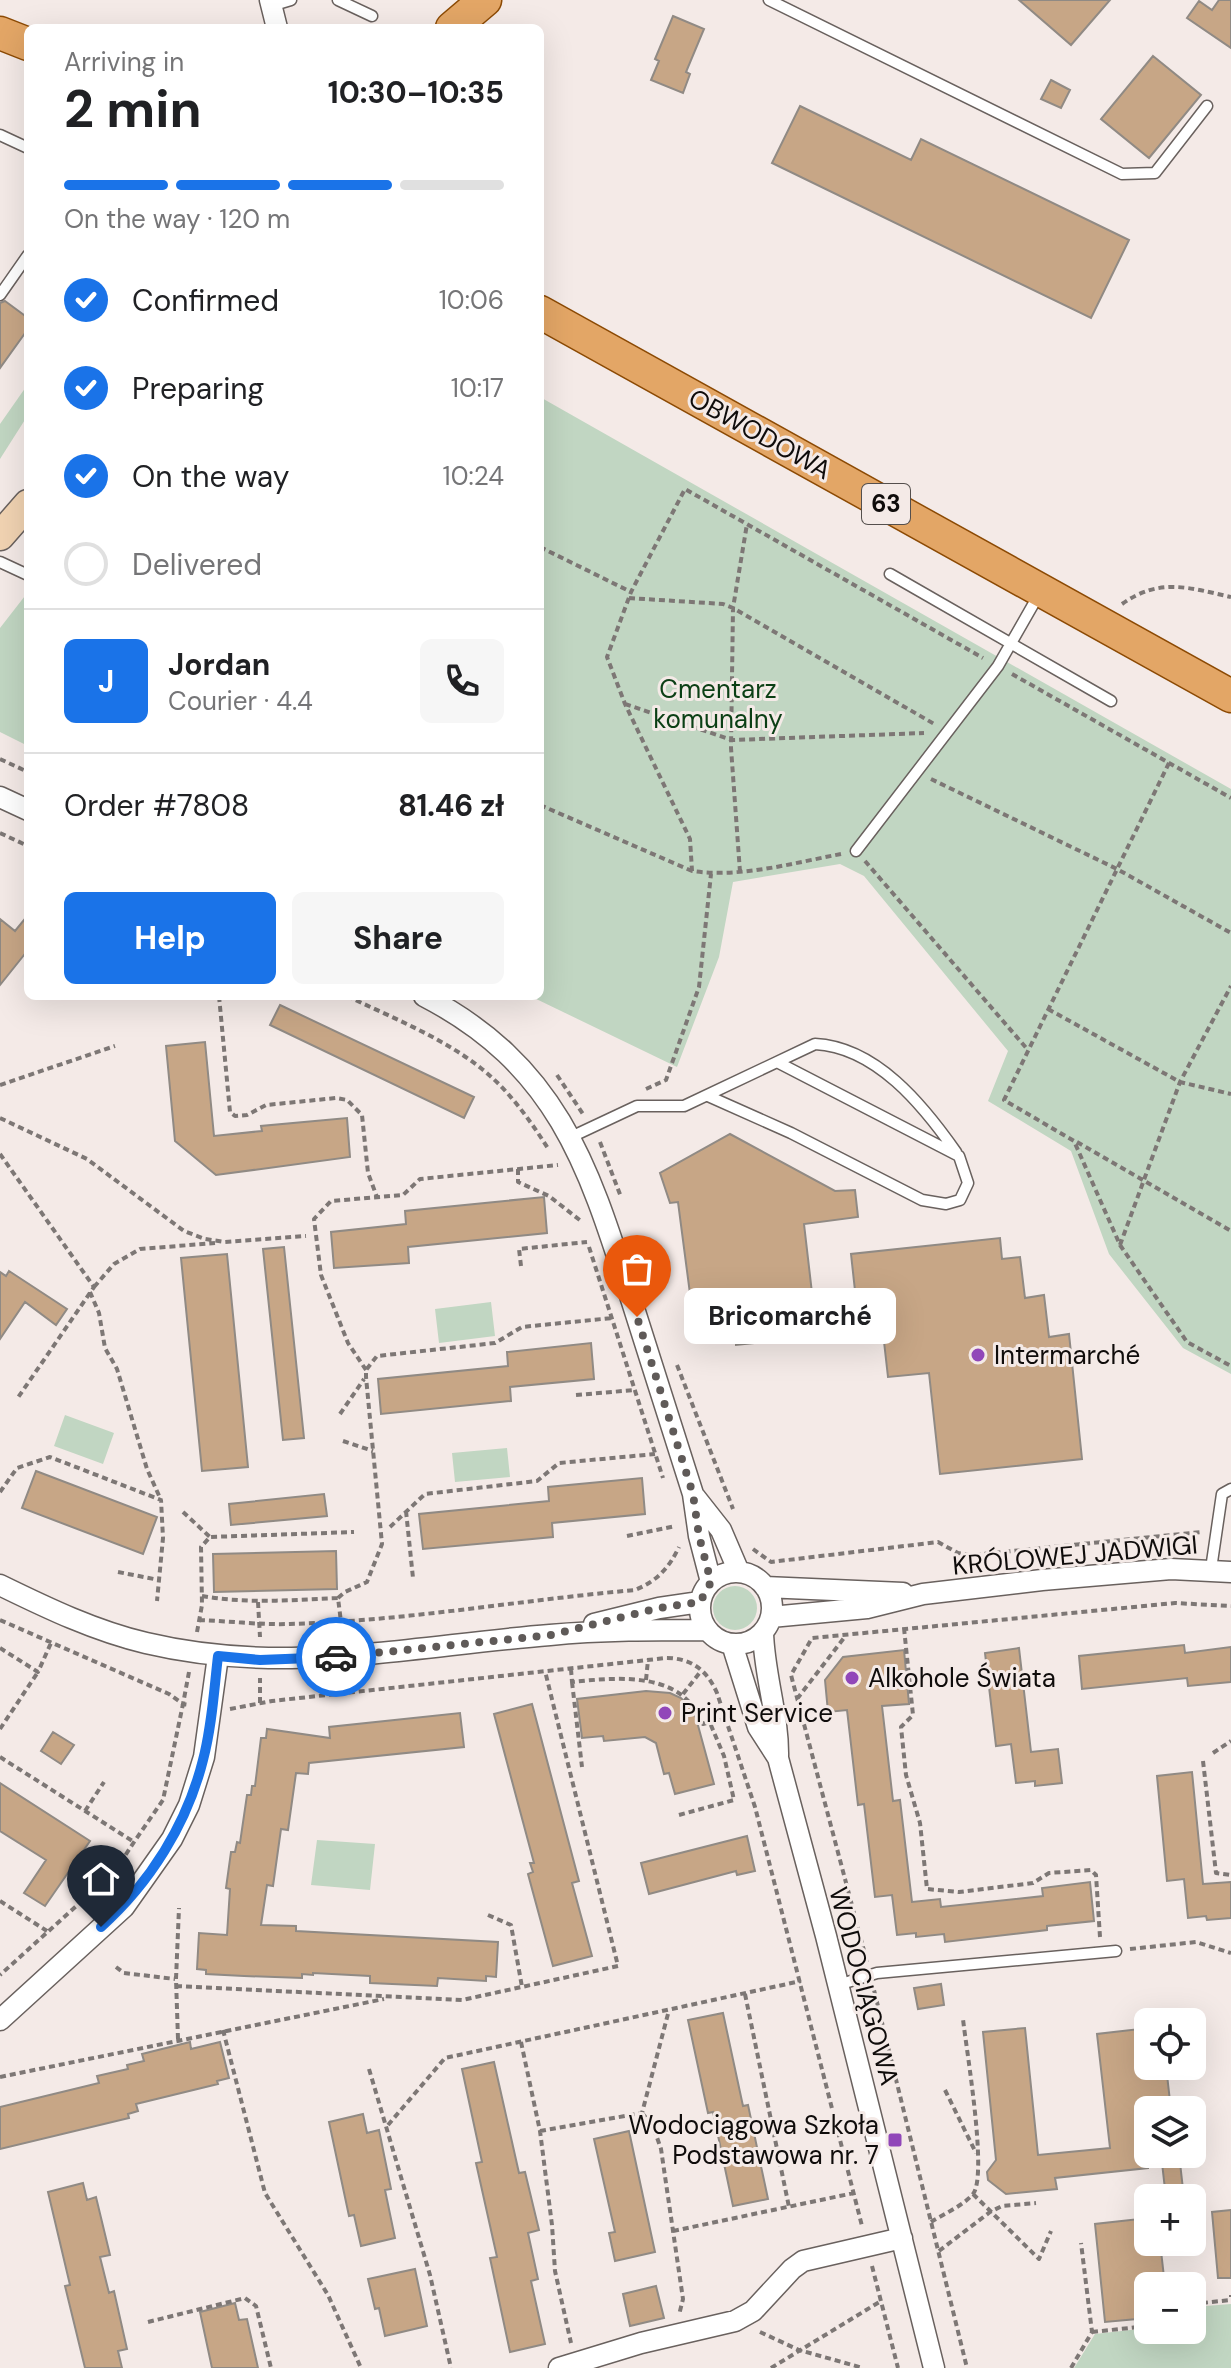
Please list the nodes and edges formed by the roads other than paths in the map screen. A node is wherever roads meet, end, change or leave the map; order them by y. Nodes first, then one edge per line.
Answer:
1 (338, 0) edge
2 (485, 0) edge
3 (769, 0) edge
4 (278, 2) edge
5 (372, 16) dead end
6 (277, 24) edge
7 (457, 24) edge
8 (0, 33) edge
9 (24, 42) edge
10 (1207, 106) dead end
11 (0, 135) edge
12 (24, 146) edge
13 (24, 261) edge
14 (0, 295) edge
15 (544, 314) edge
16 (24, 508) edge
17 (3, 528) edge
18 (0, 562) edge
19 (24, 573) edge
20 (890, 574) dead end
21 (1041, 591) junction
22 (1010, 644) junction
23 (1231, 696) edge
24 (1111, 701) dead end
25 (0, 797) edge
26 (24, 808) edge
27 (856, 851) road end
28 (432, 1000) edge
29 (777, 1062) junction
30 (708, 1096) junction
31 (571, 1137) junction
32 (959, 1156) junction
33 (1231, 1489) edge
34 (693, 1494) junction
35 (1221, 1570) edge
36 (739, 1572) junction
37 (711, 1582) junction
38 (0, 1585) edge
39 (765, 1587) junction
40 (923, 1594) junction
41 (700, 1602) junction
42 (767, 1624) junction
43 (707, 1630) junction
44 (551, 1635) junction
45 (732, 1644) junction
46 (218, 1656) junction
47 (778, 1758) junction
48 (1116, 1951) road end
49 (838, 1985) junction
50 (0, 2020) edge
51 (902, 2238) junction
52 (559, 2368) edge
53 (934, 2368) edge

1 - 5 lane
2 - 7 main road
3 - 10 lane
4 - 6 street
8 - 9 main road
11 - 12 lane
13 - 14 lane
15 - 21 main road, OBWODOWA / 63
16 - 17 street
18 - 19 lane
20 - 22 lane
21 - 22 lane
21 - 23 main road, OBWODOWA / 63
22 - 24 lane
22 - 27 lane
25 - 26 street
28 - 31 street
29 - 30 lane
29 - 32 lane
29 - 32 lane
30 - 31 lane
30 - 32 lane
31 - 34 street
33 - 35 lane
34 - 36 street
34 - 37 street
35 - 40 street, KRÓLOWEJ JADWIGI
36 - 37 street
36 - 39 street
37 - 41 street
38 - 46 street
39 - 40 street, KRÓLOWEJ JADWIGI
39 - 42 street
40 - 42 street, KRÓLOWEJ JADWIGI
41 - 43 street
41 - 44 street
42 - 45 street
42 - 47 street, WODOCIĄGOWA
43 - 44 street
43 - 45 street
44 - 46 street
45 - 47 street, WODOCIĄGOWA
46 - 50 street
47 - 49 street, WODOCIĄGOWA
48 - 49 lane
49 - 51 street, WODOCIĄGOWA
51 - 52 street
51 - 53 street, WODOCIĄGOWA

